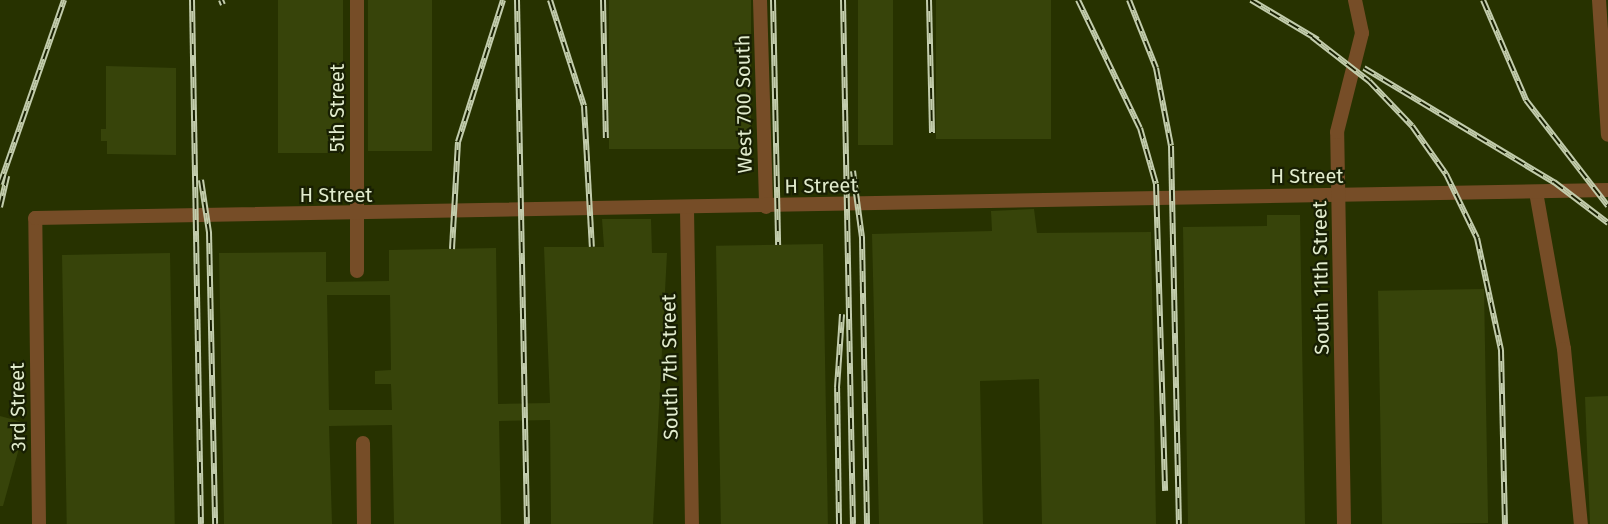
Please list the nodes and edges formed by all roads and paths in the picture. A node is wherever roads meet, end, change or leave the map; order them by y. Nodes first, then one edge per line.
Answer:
1 (357, 0) edge
2 (760, 0) edge
3 (1355, 0) edge
4 (1599, 0) edge
5 (1608, 135) edge
6 (1608, 190) edge
7 (1536, 192) junction
8 (1340, 196) junction
9 (766, 207) junction
10 (687, 209) junction
11 (356, 215) junction
12 (35, 218) joint
13 (357, 271) dead end
14 (363, 443) dead end
15 (39, 524) edge
16 (364, 524) edge
17 (692, 524) edge
18 (1344, 524) edge
19 (1581, 524) edge

1 - 11 lane, 5th Street
2 - 9 lane, West 700 South
3 - 8 lane, South 11th Street
4 - 5 lane
6 - 7 lane, H Street
7 - 8 lane, H Street
7 - 19 lane
8 - 9 lane, H Street
8 - 18 lane, South 11th Street
9 - 10 lane, H Street
10 - 11 lane, H Street
10 - 17 lane, South 7th Street
11 - 12 lane, H Street
11 - 13 lane, 5th Street
12 - 15 lane, 3rd Street
14 - 16 lane

